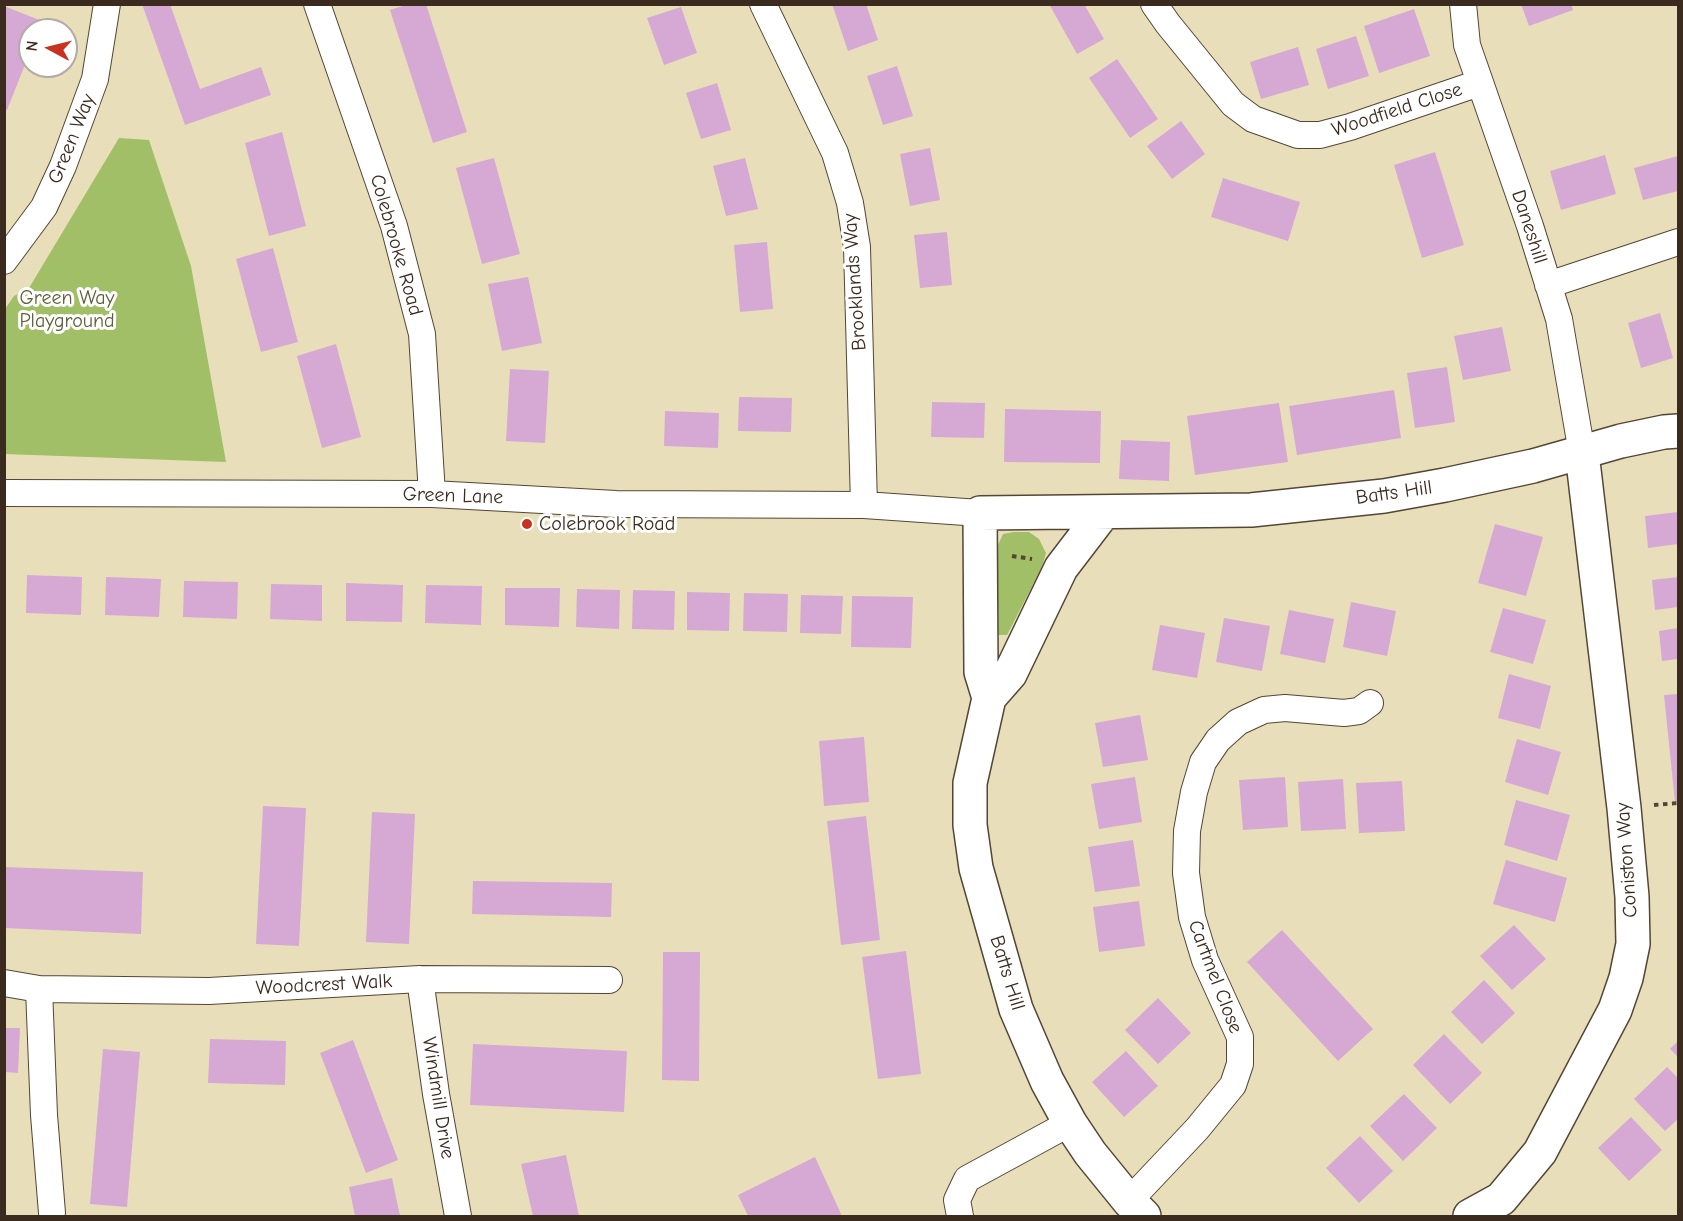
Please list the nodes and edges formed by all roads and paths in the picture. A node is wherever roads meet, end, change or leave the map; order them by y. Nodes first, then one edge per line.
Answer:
1 (107, 4) edge
2 (316, 4) edge
3 (763, 4) edge
4 (1154, 4) edge
5 (1463, 4) edge
6 (1479, 83) junction
7 (1678, 242) edge
8 (4, 261) edge
9 (1548, 285) junction
10 (1678, 431) edge
11 (1582, 453) junction
12 (4, 493) edge
13 (432, 494) junction
14 (864, 506) junction
15 (901, 507) joint
16 (980, 513) junction
17 (1103, 513) junction
18 (1011, 556) dead end
19 (1033, 559) dead end
20 (989, 698) junction
21 (1370, 703) dead end
22 (420, 980) junction
23 (609, 980) dead end
24 (4, 983) edge
25 (39, 989) junction
26 (1070, 1123) junction
27 (1137, 1209) edge
28 (52, 1213) dead end
29 (458, 1216) edge
30 (960, 1216) edge
31 (1470, 1216) edge

1 - 8 street, Green Way
2 - 13 street, Colebrooke Road
3 - 14 street, Brooklands Way
4 - 6 street, Woodfield Close
5 - 6 street, Daneshill
6 - 9 street, Daneshill
7 - 9 street
9 - 11 street, Daneshill
10 - 11 street, Batts Hill
11 - 17 street, Batts Hill
11 - 31 street, Coniston Way
12 - 13 street, Green Lane
13 - 14 street, Green Lane
14 - 15 street, Green Lane
15 - 16 street, Batts Hill
16 - 17 street, Batts Hill
16 - 20 street, Batts Hill
17 - 20 street, Batts Hill
18 - 19 path
20 - 26 street, Batts Hill
21 - 27 street, Cartmel Close
22 - 23 street, Woodcrest Walk
22 - 25 street, Woodcrest Walk
22 - 29 street, Windmill Drive
24 - 25 street, Woodcrest Walk
25 - 28 street
26 - 27 street, Batts Hill
26 - 30 street

